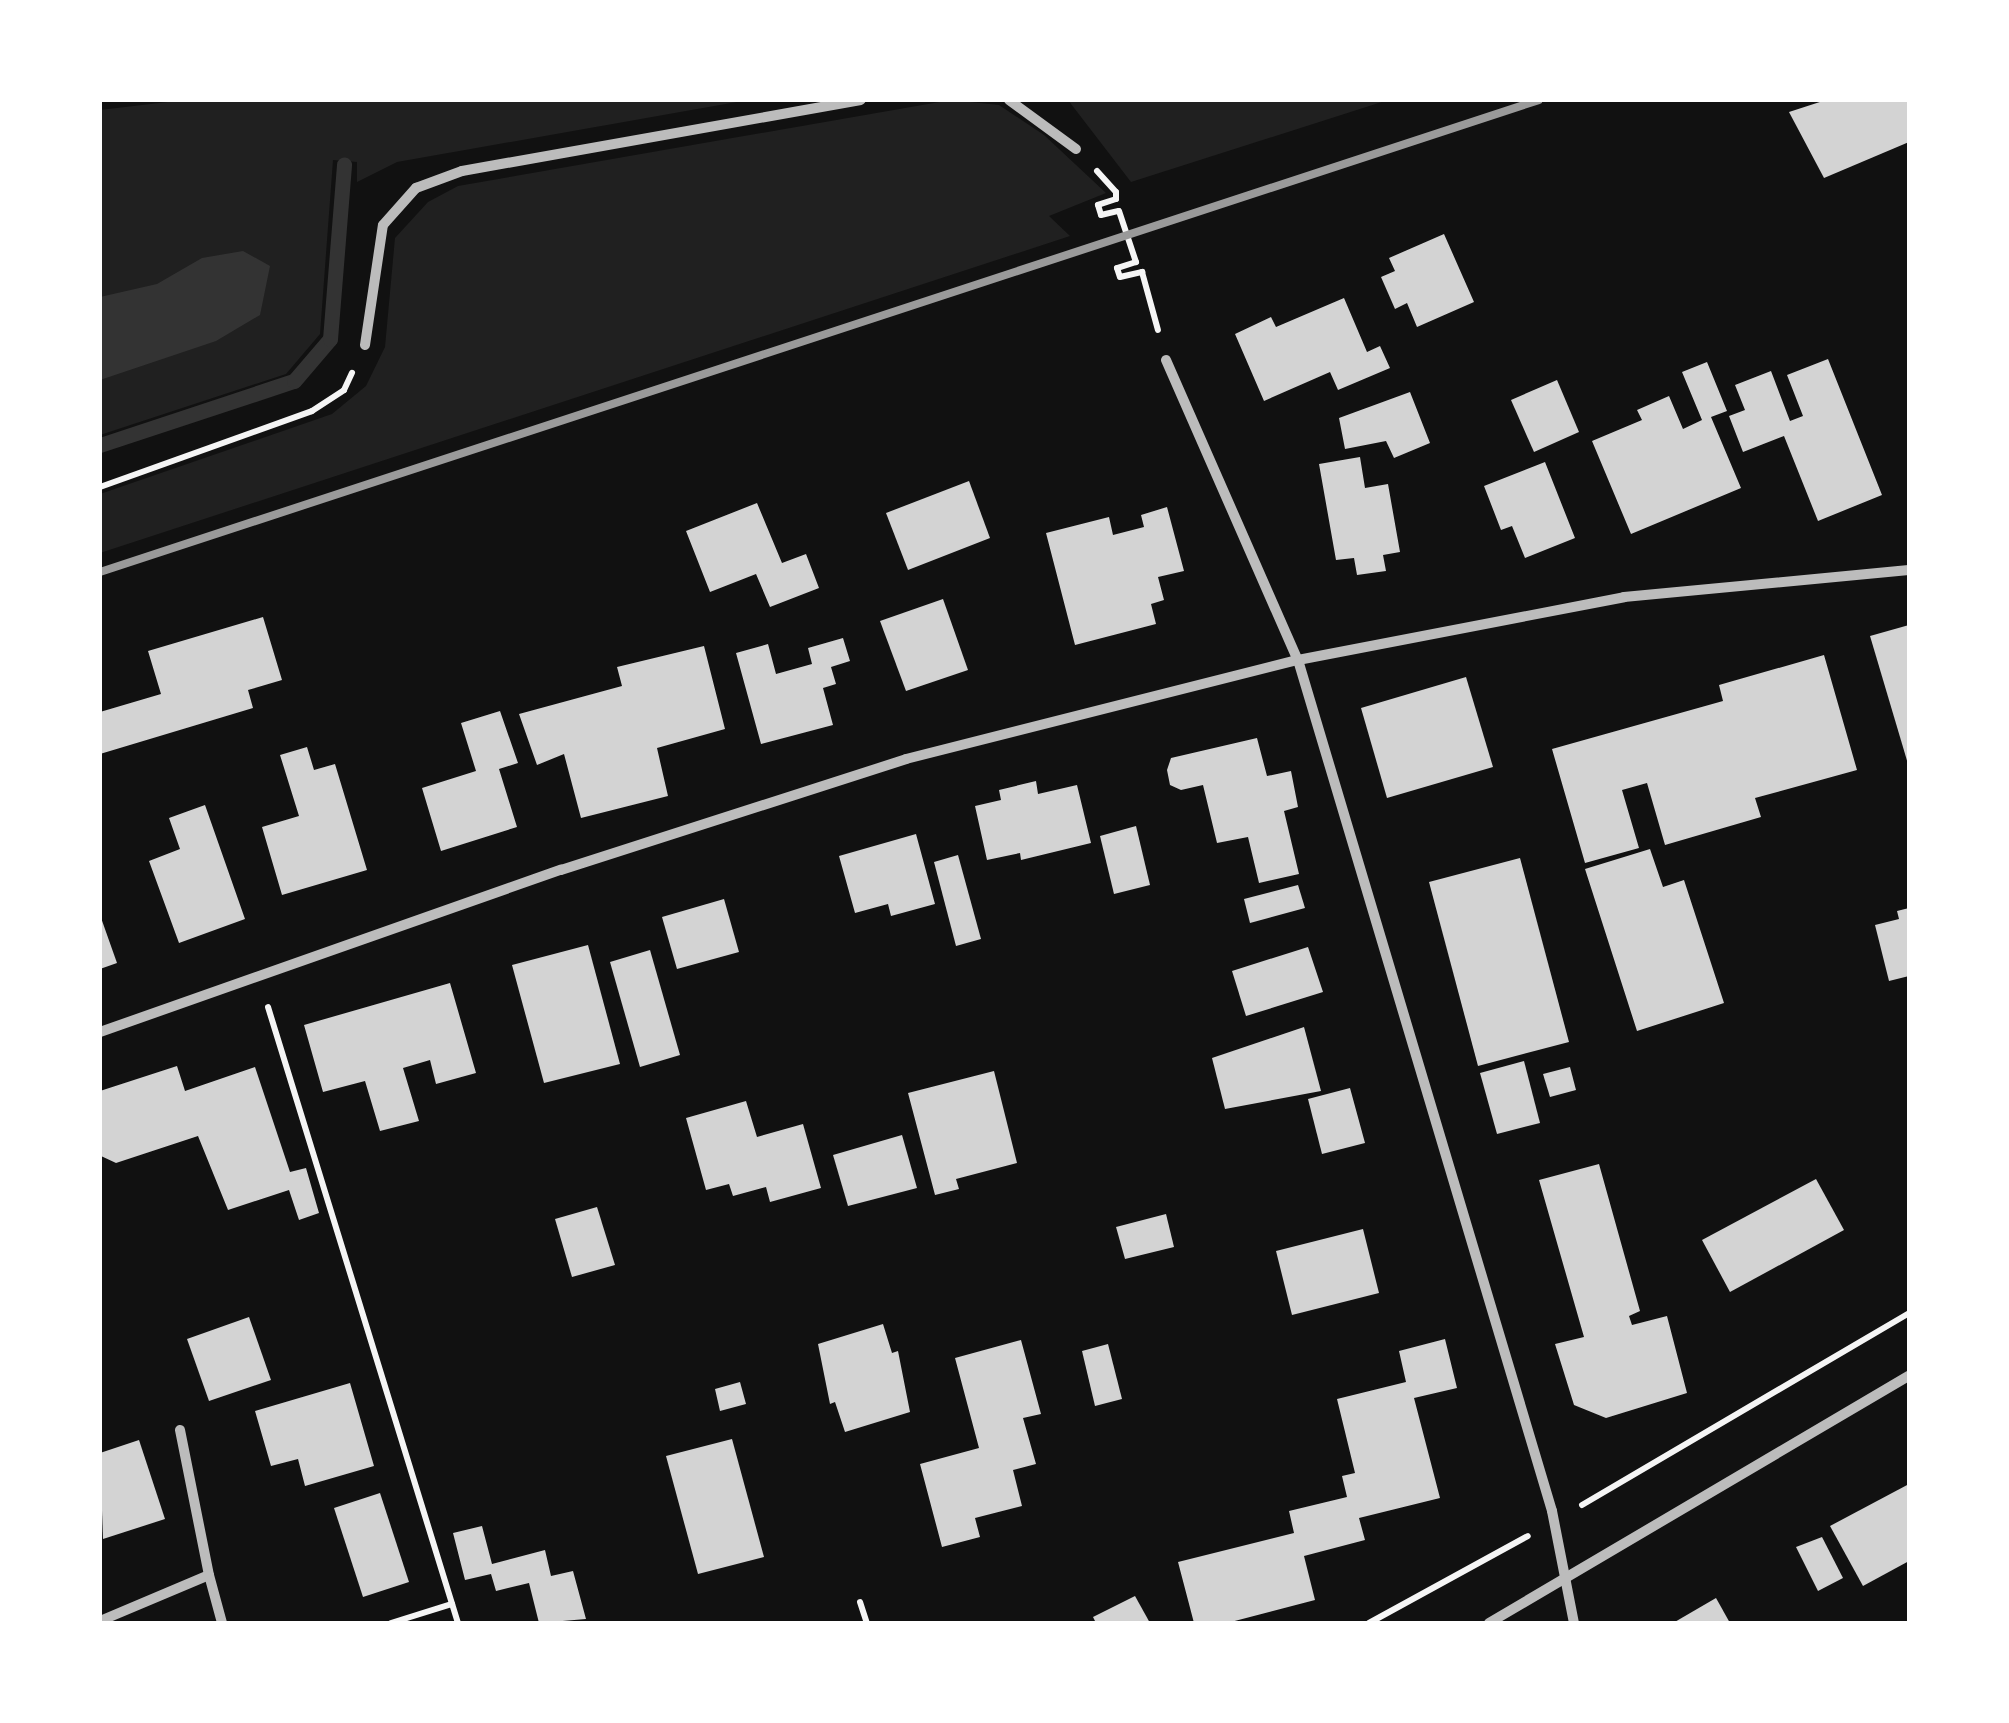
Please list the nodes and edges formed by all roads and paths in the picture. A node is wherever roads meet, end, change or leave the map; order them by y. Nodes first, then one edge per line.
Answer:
1 (861, 100) edge
2 (1009, 100) edge
3 (1076, 149) joint
4 (366, 345) joint
5 (1166, 360) joint
6 (100, 486) edge
7 (1909, 570) edge
8 (1298, 660) junction
9 (259, 977) junction
10 (100, 1032) edge
11 (1909, 1313) edge
12 (1909, 1376) edge
13 (180, 1430) dead end
14 (1554, 1521) junction
15 (209, 1575) junction
16 (1569, 1576) junction
17 (860, 1602) dead end
18 (452, 1604) junction
19 (100, 1621) edge
20 (222, 1623) edge
21 (390, 1623) edge
22 (458, 1623) edge
23 (867, 1623) edge
24 (1369, 1623) edge
25 (1489, 1623) edge
26 (1574, 1623) edge

1 - 4 street
2 - 3 street
3 - 5 path
4 - 6 path
5 - 8 street
7 - 8 street
8 - 9 street
8 - 14 street
9 - 10 street
9 - 18 path
11 - 14 path
12 - 16 street
13 - 15 street
14 - 16 street
14 - 24 path
15 - 19 street
15 - 20 street
16 - 25 street
16 - 26 street
17 - 23 path
18 - 21 path
18 - 22 path

